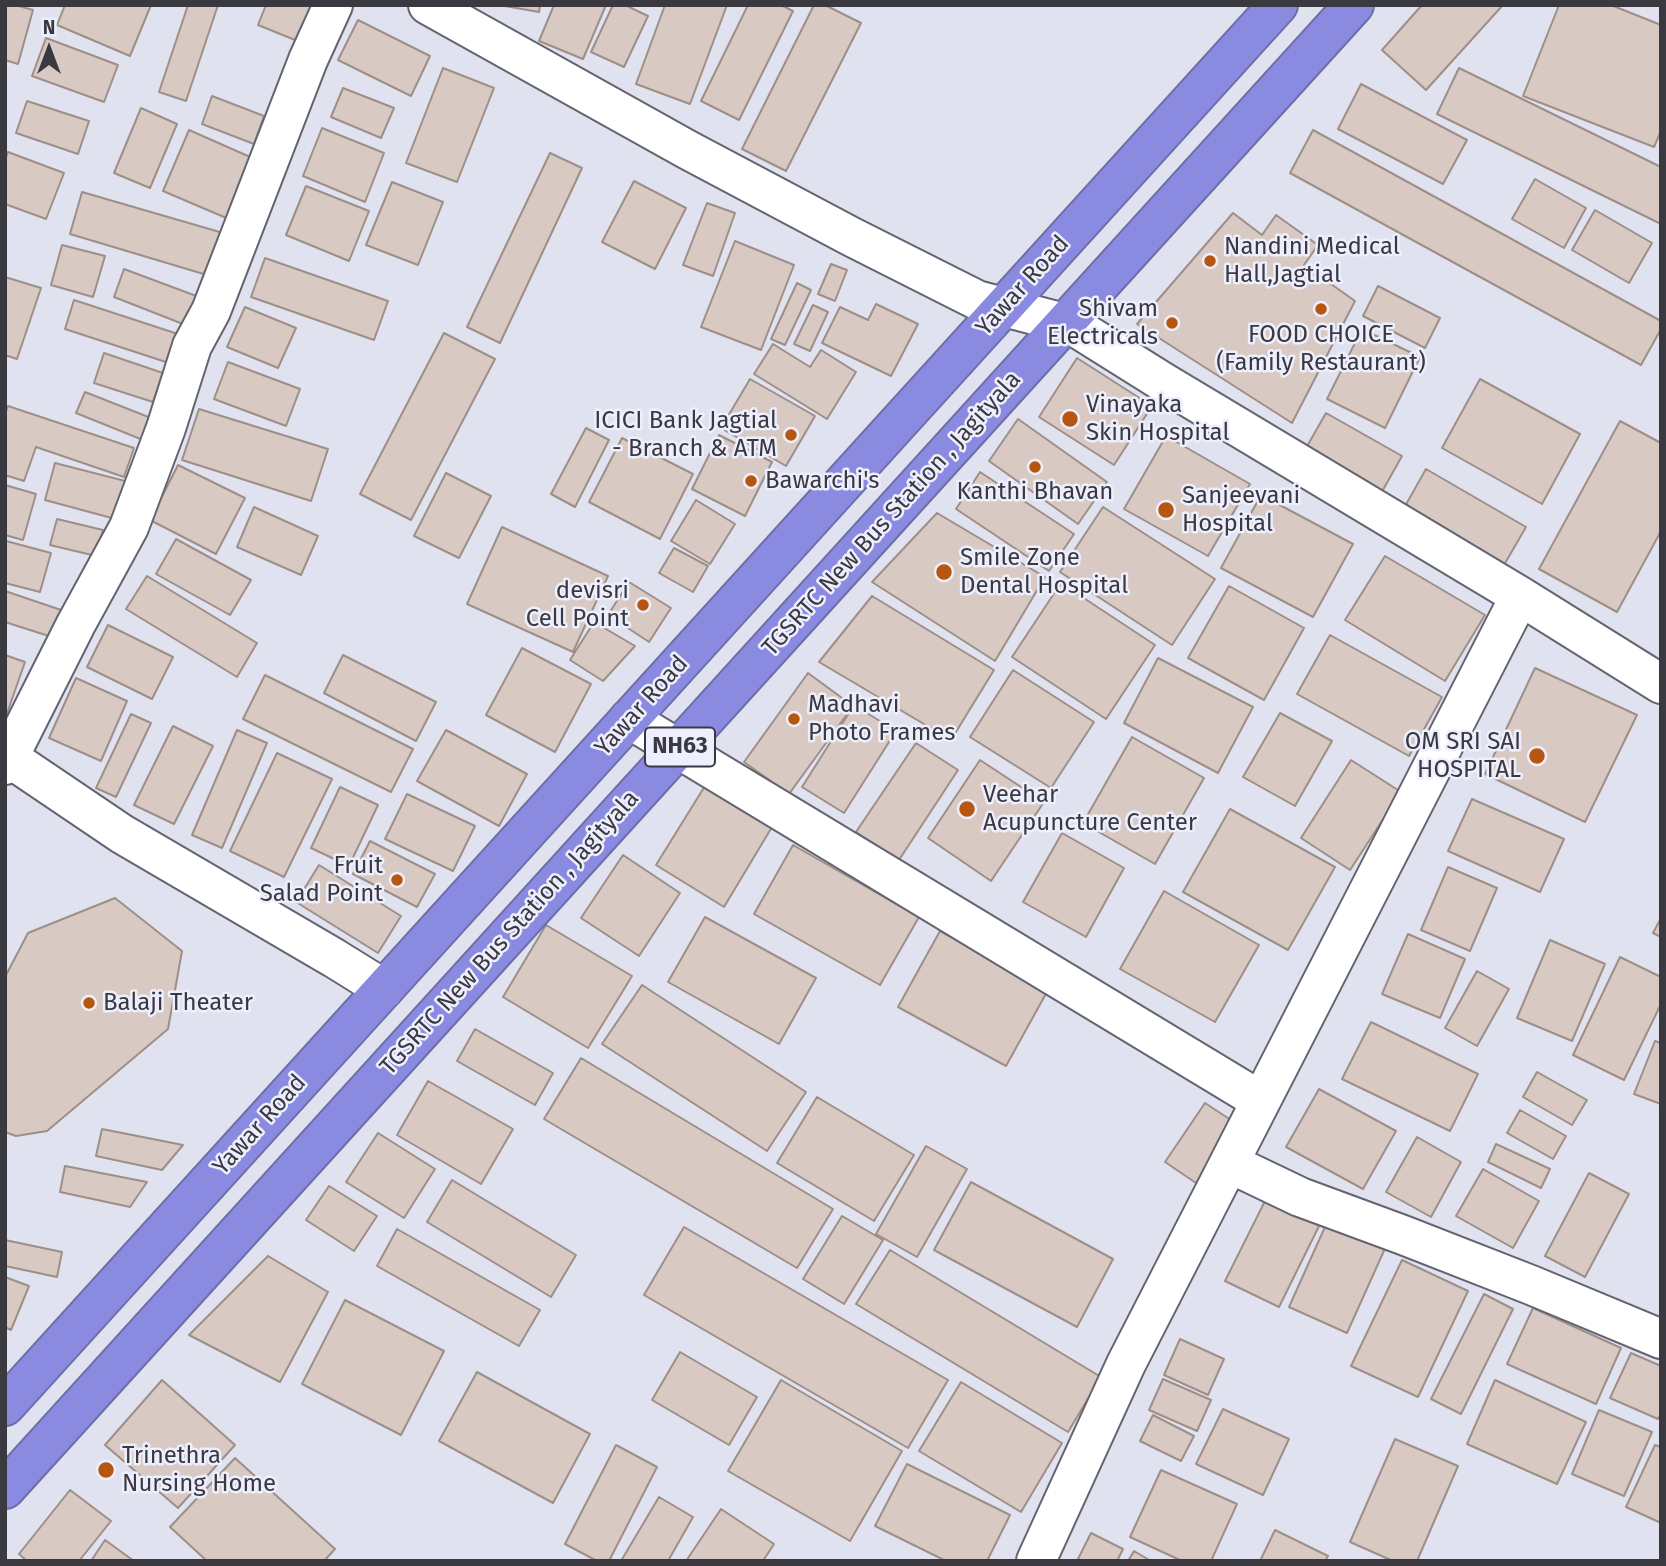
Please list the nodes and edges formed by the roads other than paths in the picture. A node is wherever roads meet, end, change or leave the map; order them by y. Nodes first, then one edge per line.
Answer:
1 (332, 5) edge
2 (428, 5) edge
3 (1278, 5) edge
4 (1354, 5) edge
5 (1004, 307) junction
6 (1065, 323) junction
7 (1520, 596) junction
8 (1661, 684) edge
9 (629, 719) junction
10 (678, 749) junction
11 (7, 759) edge
12 (384, 989) junction
13 (1261, 1101) junction
14 (1229, 1163) junction
15 (1661, 1339) edge
16 (5, 1406) edge
17 (5, 1489) edge
18 (1036, 1561) edge

1 - 11 street
2 - 5 street
3 - 5 highway, Yawar Road / NH63
4 - 6 highway, TGSRTC New Bus Station , Jagityala / NH63
5 - 6 street
5 - 9 highway, Yawar Road / NH63
6 - 7 street
6 - 10 highway, TGSRTC New Bus Station , Jagityala / NH63
7 - 8 street
7 - 13 street
9 - 10 street
9 - 12 highway, Yawar Road / NH63
10 - 13 street
10 - 17 highway, TGSRTC New Bus Station , Jagityala / NH63
11 - 12 street
12 - 16 highway, Yawar Road / NH63
13 - 14 street
14 - 15 street
14 - 18 street

